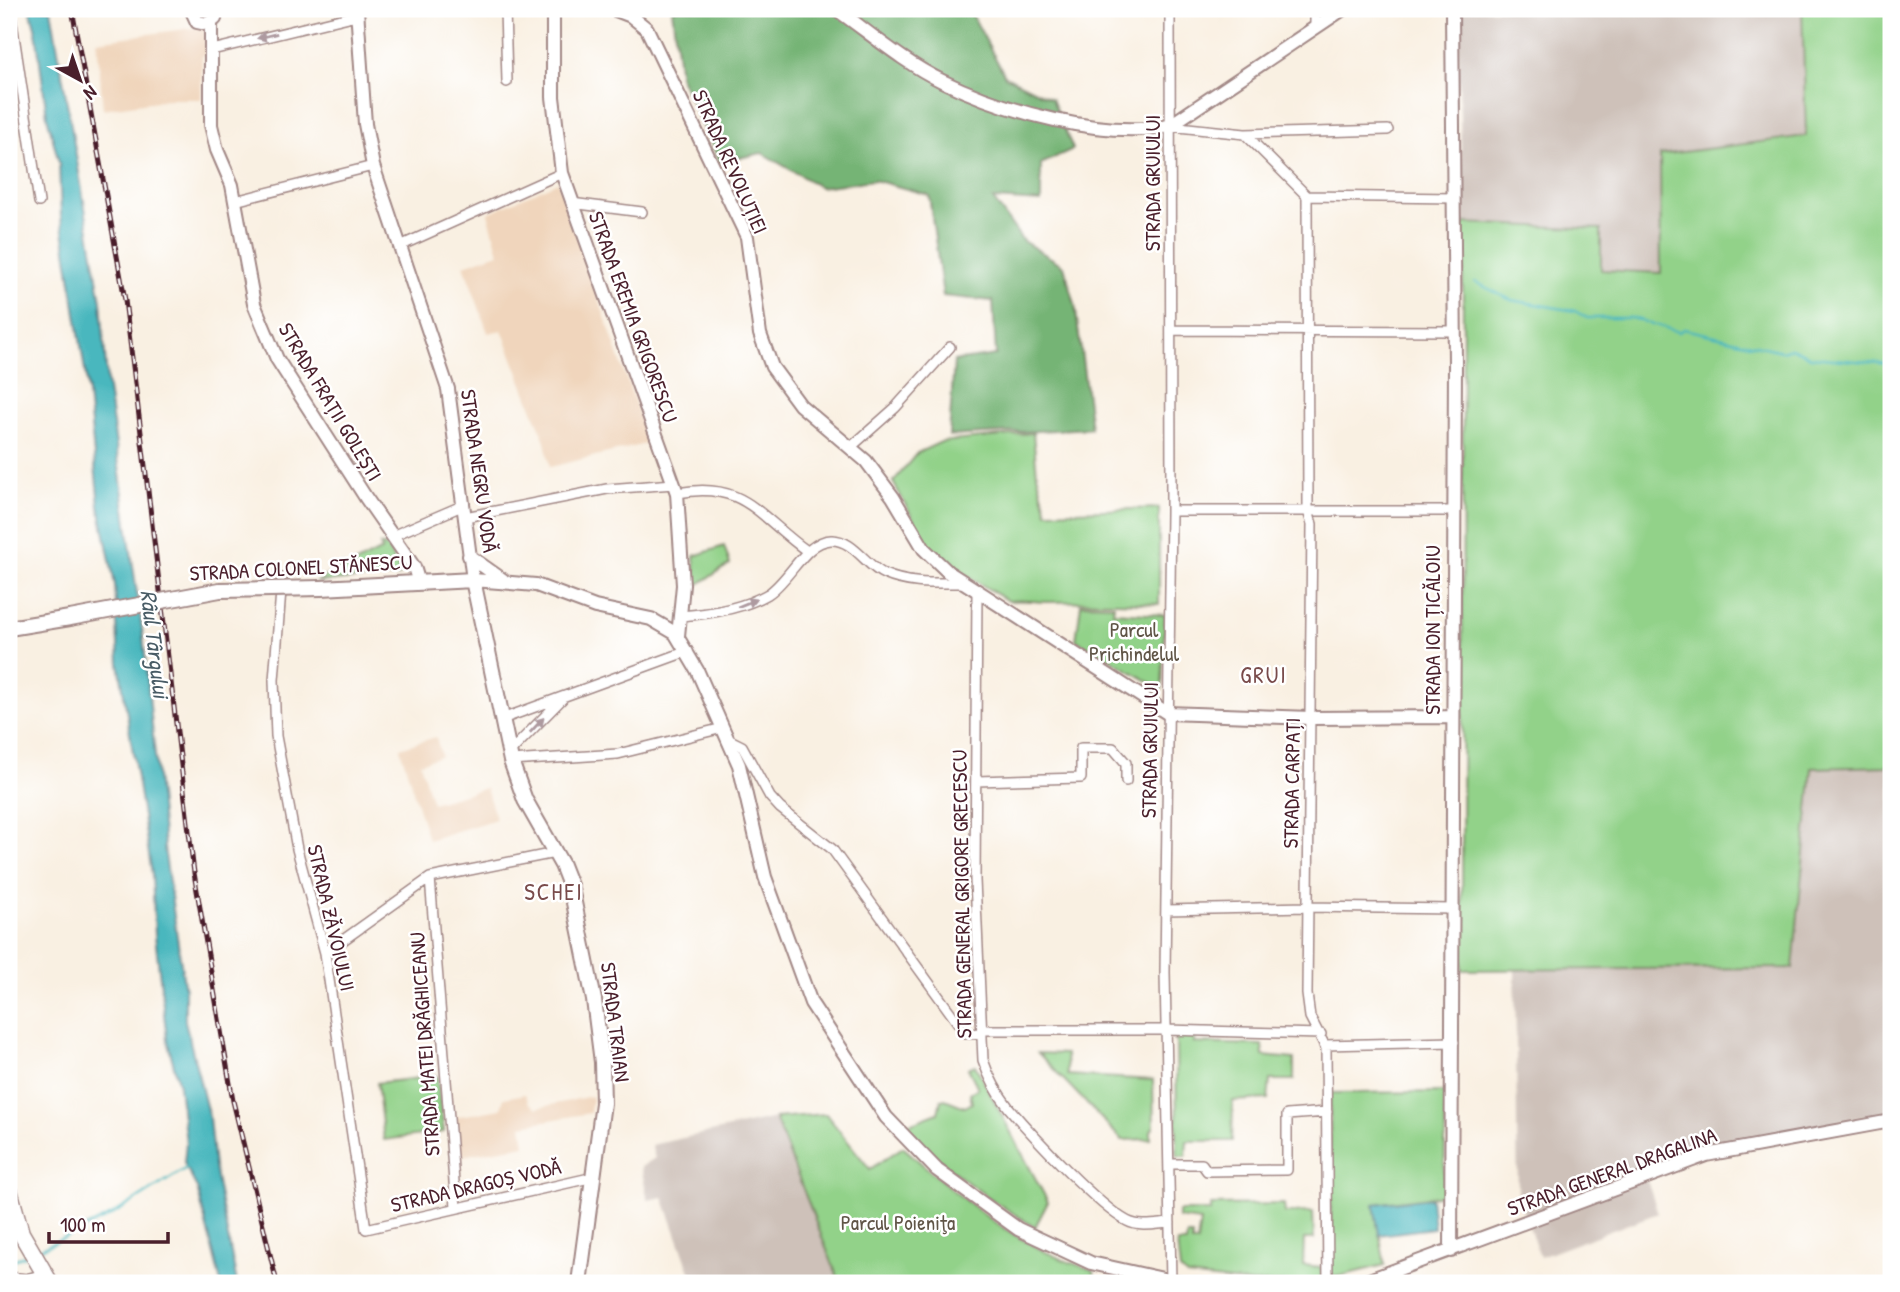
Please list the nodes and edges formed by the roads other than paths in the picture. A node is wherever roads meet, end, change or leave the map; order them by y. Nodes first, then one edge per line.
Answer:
1 (191, 9) edge
2 (217, 9) edge
3 (505, 9) edge
4 (553, 9) edge
5 (613, 9) edge
6 (835, 9) edge
7 (1170, 9) edge
8 (1315, 9) edge
9 (1343, 9) edge
10 (1452, 9) edge
11 (357, 12) edge
12 (10, 15) edge
13 (211, 22) junction
14 (1315, 27) junction
15 (212, 50) junction
16 (507, 82) dead end
17 (1169, 126) junction
18 (1388, 130) dead end
19 (1245, 134) junction
20 (373, 166) junction
21 (562, 173) junction
22 (1307, 196) junction
23 (1454, 198) junction
24 (235, 201) junction
25 (39, 202) dead end
26 (571, 203) junction
27 (642, 212) dead end
28 (400, 246) junction
29 (1171, 330) junction
30 (1307, 330) junction
31 (1455, 331) junction
32 (950, 347) dead end
33 (851, 447) junction
34 (675, 489) junction
35 (465, 511) junction
36 (1171, 511) junction
37 (1308, 511) junction
38 (1453, 511) junction
39 (392, 536) junction
40 (807, 551) junction
41 (470, 556) junction
42 (282, 578) dead end
43 (473, 580) junction
44 (444, 581) junction
45 (506, 581) junction
46 (419, 583) junction
47 (965, 583) junction
48 (977, 591) junction
49 (477, 603) junction
50 (680, 616) junction
51 (9, 620) edge
52 (25, 626) junction
53 (9, 628) edge
54 (678, 636) junction
55 (688, 651) junction
56 (564, 696) junction
57 (1167, 713) junction
58 (1452, 717) junction
59 (1311, 718) junction
60 (502, 719) junction
61 (725, 734) junction
62 (510, 757) junction
63 (977, 781) junction
64 (1126, 781) dead end
65 (555, 853) junction
66 (430, 878) junction
67 (1306, 907) junction
68 (1453, 909) junction
69 (1166, 910) junction
70 (325, 953) junction
71 (1166, 1030) junction
72 (982, 1031) junction
73 (1321, 1034) junction
74 (1454, 1042) junction
75 (1325, 1045) junction
76 (1326, 1112) junction
77 (1887, 1121) edge
78 (1169, 1164) junction
79 (594, 1177) junction
80 (9, 1189) edge
81 (456, 1207) junction
82 (1170, 1223) junction
83 (366, 1229) joint
84 (1451, 1251) junction
85 (44, 1273) edge
86 (9, 1278) edge
87 (579, 1283) edge
88 (1174, 1283) edge
89 (1328, 1283) edge
90 (1361, 1283) edge

1 - 13 main road
2 - 13 main road
3 - 16 street
4 - 21 main road, STRADA EREMIA GRIGORESCU
5 - 33 main road, STRADA REVOLUȚIEI
6 - 17 main road
7 - 17 street, STRADA GRUIULUI
8 - 14 street
9 - 14 main road
10 - 23 main road, STRADA ION ȚICĂLOIU
11 -> 15 street
11 - 20 main road, STRADA NEGRU VODĂ
12 - 25 street
13 - 15 main road, STRADA FRAȚII GOLEȘTI
14 - 17 main road
15 - 24 main road, STRADA FRAȚII GOLEȘTI
17 - 19 street
17 - 29 street, STRADA GRUIULUI
18 - 19 street
19 - 22 street
20 - 24 street
20 - 28 main road, STRADA NEGRU VODĂ
21 - 26 main road, STRADA EREMIA GRIGORESCU
21 - 28 street
22 - 23 street
22 - 30 street, STRADA CARPAȚI
23 - 31 main road, STRADA ION ȚICĂLOIU
24 - 39 main road, STRADA FRAȚII GOLEȘTI
26 - 27 street
26 - 34 main road, STRADA EREMIA GRIGORESCU
28 - 35 main road, STRADA NEGRU VODĂ
29 - 30 street
29 - 36 street, STRADA GRUIULUI
30 - 31 street
30 - 37 street, STRADA CARPAȚI
31 - 38 main road, STRADA ION ȚICĂLOIU
32 - 33 street
33 - 47 main road, STRADA REVOLUȚIEI
34 - 35 street
34 - 40 street
34 - 50 main road, STRADA EREMIA GRIGORESCU
35 - 39 street
35 - 41 main road, STRADA NEGRU VODĂ
36 - 37 street
36 - 57 street, STRADA GRUIULUI
37 - 38 street
37 - 59 street, STRADA CARPAȚI
38 - 58 main road, STRADA ION ȚICĂLOIU
39 - 46 main road, STRADA FRAȚII GOLEȘTI
40 - 47 street
50 -> 40 street
41 - 43 main road, STRADA NEGRU VODĂ
41 - 45 main road
42 - 70 street, STRADA ZĂVOIULUI
43 - 44 main road, STRADA COLONEL STĂNESCU
43 - 45 main road
43 - 49 main road, STRADA NEGRU VODĂ
44 - 46 main road, STRADA COLONEL STĂNESCU
44 - 49 main road
45 - 49 main road
45 - 54 main road
46 - 52 main road, STRADA COLONEL STĂNESCU, bridge
47 - 48 main road, STRADA REVOLUȚIEI
48 - 57 main road, STRADA REVOLUȚIEI
48 - 63 street, STRADA GENERAL GRIGORE GRECESCU
49 - 60 main road, STRADA NEGRU VODĂ
50 - 54 main road, STRADA EREMIA GRIGORESCU
51 - 52 main road
52 - 53 main road, STRADA COLONEL STĂNESCU
54 - 55 main road
55 - 56 street
55 - 61 main road
56 - 60 street
62 -> 56 street
57 - 59 main road
57 - 69 street, STRADA GRUIULUI
58 - 59 main road
58 - 68 main road, STRADA ION ȚICĂLOIU
59 - 67 street, STRADA CARPAȚI
60 - 62 main road, STRADA NEGRU VODĂ
61 - 62 street
61 - 72 street
61 - 88 main road
62 - 65 main road, STRADA NEGRU VODĂ
63 - 64 street
63 - 72 street, STRADA GENERAL GRIGORE GRECESCU
65 - 66 street
65 - 79 main road, STRADA TRAIAN
66 - 70 street
66 - 81 street, STRADA MATEI DRĂGHICEANU
67 - 68 street
67 - 69 street
67 - 73 street, STRADA CARPAȚI
68 - 74 main road, STRADA ION ȚICĂLOIU
69 - 71 street, STRADA GRUIULUI
70 - 83 street, STRADA ZĂVOIULUI
71 - 72 street
71 - 73 street
71 - 78 street, STRADA GRUIULUI
72 - 82 street, STRADA GENERAL GRIGORE GRECESCU
73 - 75 street, STRADA CARPAȚI
74 - 75 street
74 - 84 main road, STRADA ION ȚICĂLOIU
75 - 76 street, STRADA CARPAȚI
76 - 78 street
76 - 89 street, STRADA CARPAȚI
77 - 84 main road, STRADA GENERAL DRAGALINA
78 - 82 street, STRADA GRUIULUI
79 - 81 street, STRADA DRAGOȘ VODĂ
79 - 87 main road, STRADA TRAIAN
80 - 85 highway
81 - 83 street, STRADA DRAGOȘ VODĂ
82 - 88 street, STRADA GRUIULUI
84 - 90 main road, STRADA GENERAL DRAGALINA
85 - 86 street

